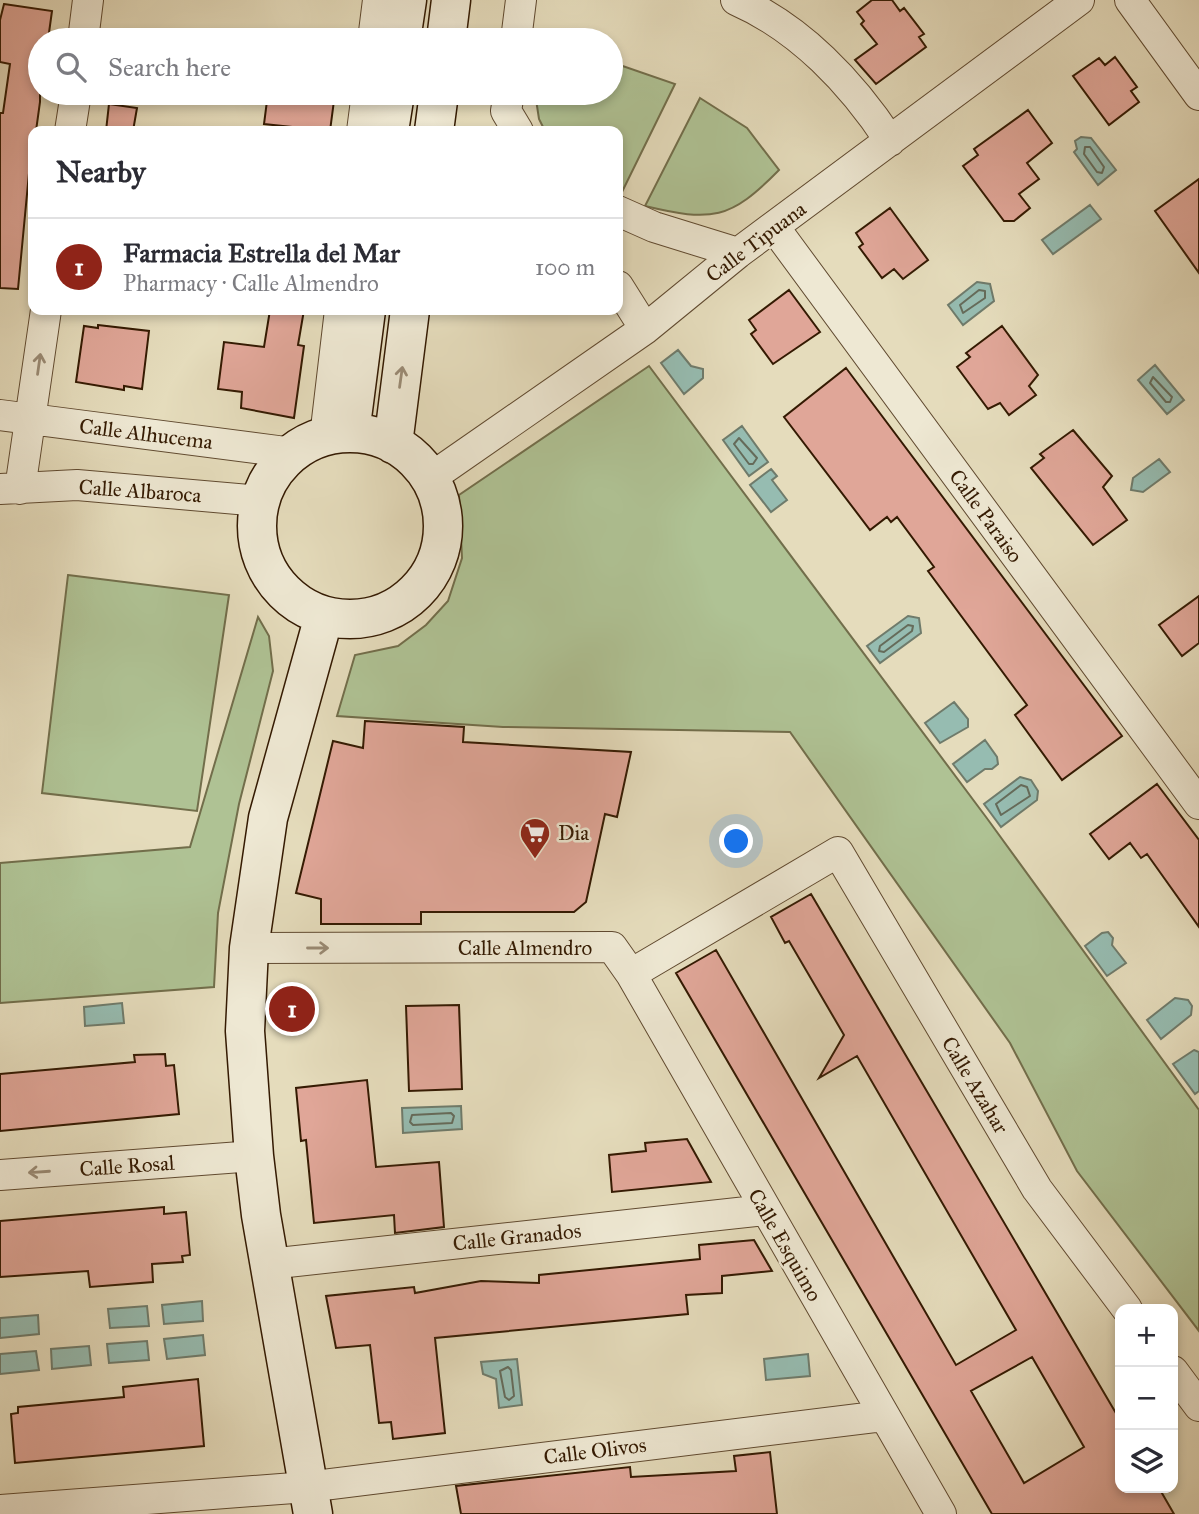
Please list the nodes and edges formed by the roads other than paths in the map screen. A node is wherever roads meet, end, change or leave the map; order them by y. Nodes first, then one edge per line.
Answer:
1 (88, 0) edge
2 (378, 0) edge
3 (407, 0) edge
4 (451, 0) edge
5 (521, 0) edge
6 (736, 0) edge
7 (1079, 0) edge
8 (1130, 0) edge
9 (84, 28) edge
10 (374, 28) edge
11 (403, 28) edge
12 (448, 28) edge
13 (518, 28) edge
14 (1199, 94) edge
15 (74, 105) edge
16 (365, 105) edge
17 (392, 105) edge
18 (437, 105) edge
19 (507, 105) edge
20 (72, 126) edge
21 (363, 126) edge
22 (390, 126) edge
23 (435, 126) edge
24 (516, 126) edge
25 (890, 141) junction
26 (623, 213) edge
27 (774, 227) junction
28 (738, 253) junction
29 (623, 294) edge
30 (45, 315) edge
31 (339, 315) edge
32 (364, 315) edge
33 (409, 315) edge
34 (645, 329) junction
35 (0, 415) edge
36 (31, 419) junction
37 (322, 441) junction
38 (393, 444) junction
39 (429, 479) junction
40 (10, 489) edge
41 (261, 501) junction
42 (324, 616) junction
43 (1199, 804) edge
44 (249, 948) junction
45 (631, 974) junction
46 (254, 1156) junction
47 (0, 1175) edge
48 (765, 1210) junction
49 (269, 1264) junction
50 (1123, 1304) edge
51 (1178, 1378) edge
52 (1199, 1406) edge
53 (883, 1416) junction
54 (310, 1500) edge
55 (0, 1510) edge
56 (941, 1514) edge

1 - 9 street
2 - 10 street
3 - 11 main road
4 - 12 main road
5 - 13 street
6 - 25 street
7 - 25 street, Calle Tipuana
8 - 14 street
15 - 20 street
16 - 21 street
17 - 22 main road
18 - 23 main road
19 - 24 street
25 - 27 street, Calle Tipuana
26 - 28 street
27 - 28 street, Calle Tipuana
27 - 43 street, Calle Paraiso
28 - 34 street, Calle Tipuana
29 - 34 street
36 -> 30 street
31 - 37 street
32 - 37 main road
38 -> 33 main road
34 - 39 street, Calle Tipuana
35 - 36 street, Calle Alhucema
36 - 37 street, Calle Alhucema
36 - 40 street
37 - 38 main road
37 - 41 main road
38 - 39 main road
39 - 42 main road
40 - 41 street, Calle Albaroca
41 - 42 main road
42 - 44 main road
44 -> 45 street, Calle Almendro
44 - 46 main road
45 - 48 street, Calle Esquimo
45 - 50 street, Calle Azahar
46 -> 47 street, Calle Rosal
46 - 49 main road
48 - 49 street, Calle Granados
48 - 53 street, Calle Esquimo
49 - 54 main road
51 - 52 street
53 - 54 street, Calle Olivos
53 - 56 street, Calle Esquimo
54 - 55 street, Calle Olivos

